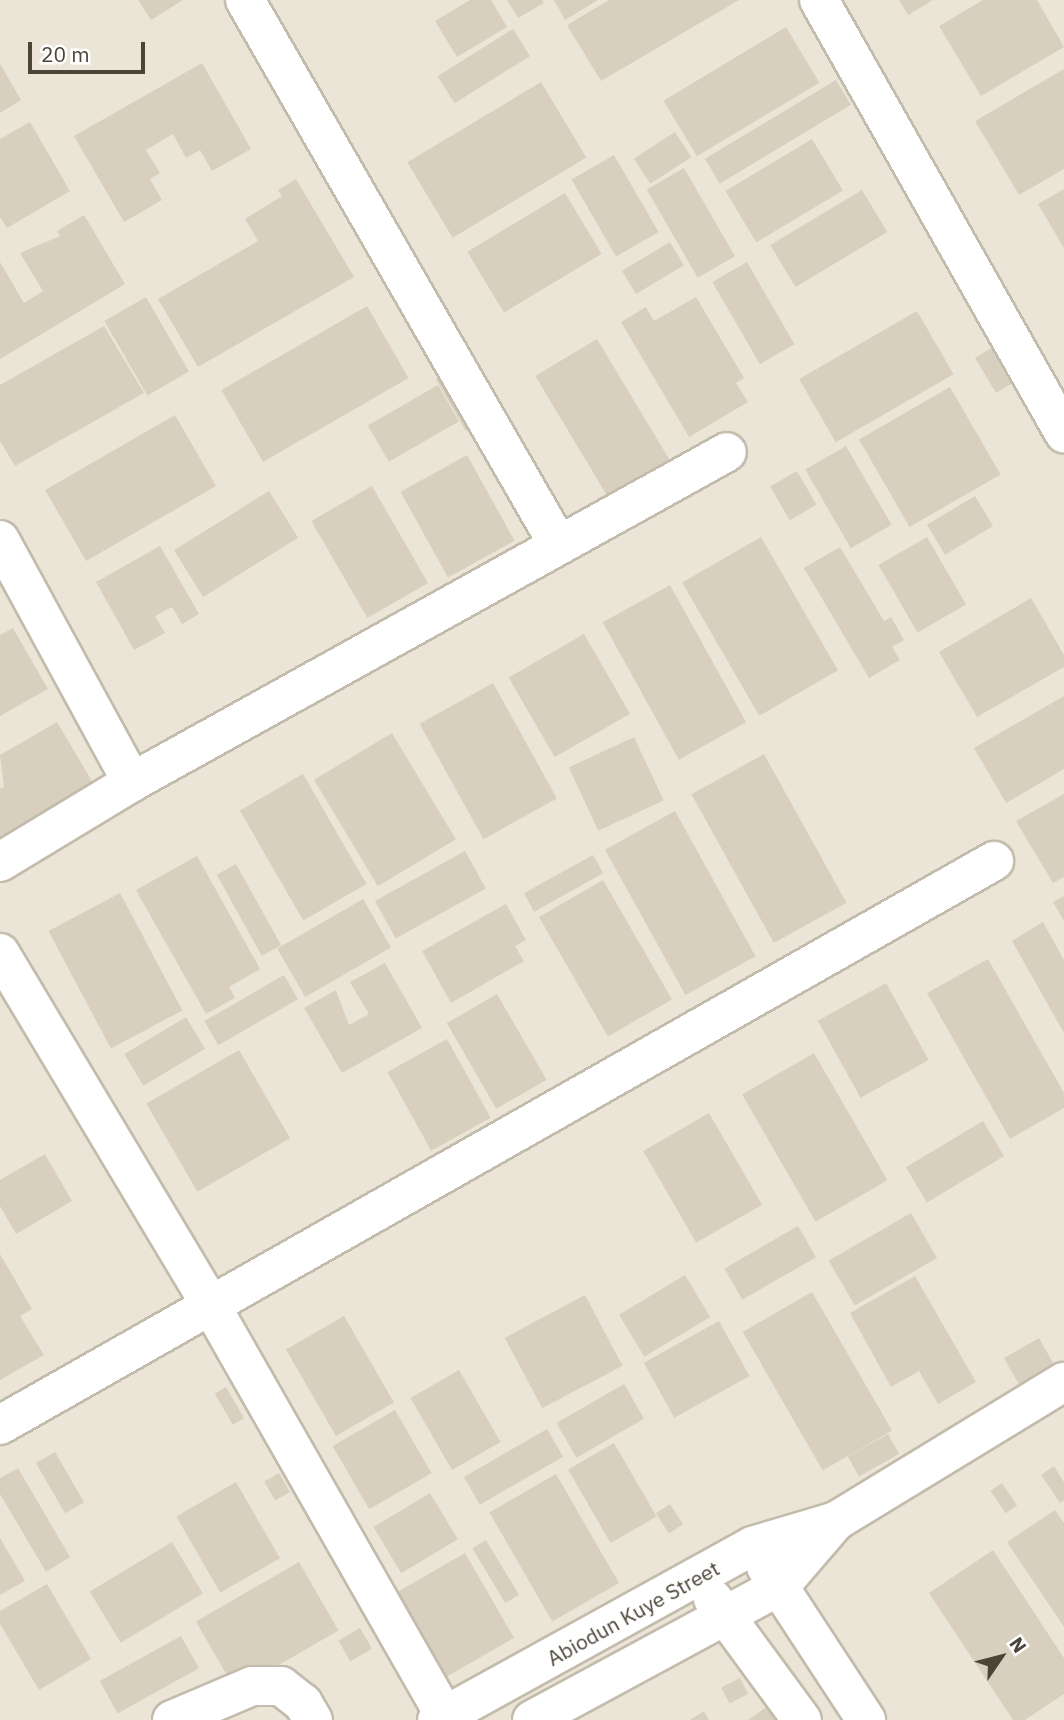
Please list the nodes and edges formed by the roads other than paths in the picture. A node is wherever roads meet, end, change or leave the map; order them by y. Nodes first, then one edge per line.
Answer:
1 (245, 0) edge
2 (819, 0) edge
3 (1064, 433) edge
4 (727, 452) dead end
5 (0, 540) edge
6 (558, 544) junction
7 (132, 782) junction
8 (994, 861) dead end
9 (0, 862) edge
10 (0, 953) edge
11 (210, 1304) junction
12 (1064, 1382) edge
13 (0, 1425) edge
14 (836, 1521) junction
15 (752, 1546) junction
16 (699, 1577) junction
17 (780, 1586) junction
18 (726, 1619) junction
19 (443, 1719) edge
20 (172, 1720) edge
21 (313, 1720) edge
22 (532, 1720) edge
23 (802, 1720) edge
24 (866, 1720) edge

1 - 6 street
2 - 3 street
4 - 6 street
5 - 7 street
6 - 7 street
7 - 9 street
8 - 11 street
10 - 11 street
11 - 13 street
11 - 19 street
12 - 14 street, Abiodun Kuye Street
14 - 15 street, Abiodun Kuye Street
14 - 17 street, Abiodun Kuye Street
15 - 16 street, Abiodun Kuye Street
15 - 17 street
16 - 18 street
16 - 19 street, Abiodun Kuye Street
17 - 18 street, Abiodun Kuye Street
17 - 24 street
18 - 22 street, Abiodun Kuye Street
18 - 23 street
20 - 21 street

